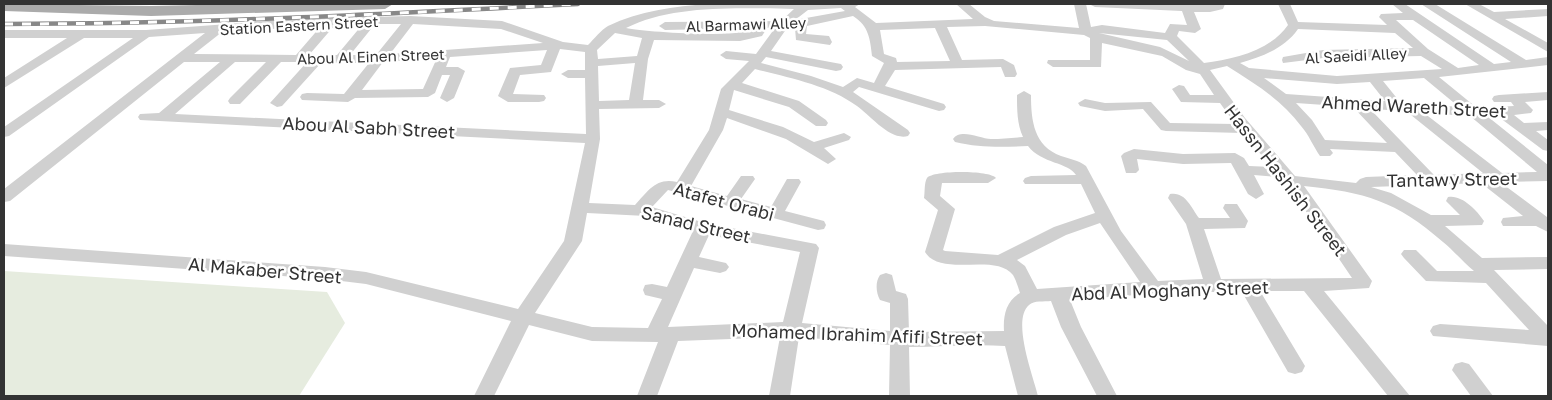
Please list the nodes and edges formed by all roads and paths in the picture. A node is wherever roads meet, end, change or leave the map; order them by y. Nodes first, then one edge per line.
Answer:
1 (385, 4) edge
2 (842, 4) edge
3 (962, 4) edge
4 (1080, 4) edge
5 (1095, 4) edge
6 (1219, 4) edge
7 (1284, 4) edge
8 (1398, 4) edge
9 (1427, 4) edge
10 (1471, 4) edge
11 (1533, 4) edge
12 (297, 5) edge
13 (4, 6) edge
14 (254, 6) edge
15 (805, 6) junction
16 (1159, 6) edge
17 (1187, 6) edge
18 (183, 7) edge
19 (855, 8) edge
20 (1548, 8) edge
21 (1548, 12) edge
22 (1415, 16) junction
23 (1493, 16) junction
24 (410, 20) junction
25 (372, 21) junction
26 (331, 22) junction
27 (986, 22) junction
28 (764, 23) junction
29 (784, 24) junction
30 (801, 24) junction
31 (939, 24) junction
32 (1294, 25) junction
33 (665, 26) dead end
34 (1352, 27) junction
35 (875, 28) junction
36 (1396, 28) junction
37 (612, 29) junction
38 (217, 30) junction
39 (858, 31) dead end
40 (1548, 32) edge
41 (4, 34) edge
42 (24, 34) junction
43 (146, 34) junction
44 (1525, 34) junction
45 (80, 35) junction
46 (1091, 35) junction
47 (649, 36) junction
48 (1170, 37) junction
49 (435, 39) dead end
50 (826, 42) dead end
51 (4, 46) edge
52 (558, 46) junction
53 (1548, 48) edge
54 (1424, 52) junction
55 (1377, 53) junction
56 (445, 54) junction
57 (428, 55) junction
58 (726, 55) dead end
59 (182, 58) junction
60 (232, 58) junction
61 (277, 58) junction
62 (299, 58) junction
63 (379, 58) junction
64 (317, 59) junction
65 (340, 59) junction
66 (642, 59) junction
67 (758, 59) junction
68 (1288, 60) dead end
69 (1548, 61) edge
70 (592, 62) junction
71 (1053, 63) dead end
72 (1231, 63) junction
73 (1524, 64) junction
74 (958, 65) junction
75 (889, 66) junction
76 (836, 67) dead end
77 (1492, 68) junction
78 (1202, 69) junction
79 (438, 71) junction
80 (1246, 72) junction
81 (1456, 72) junction
82 (568, 74) dead end
83 (1010, 74) dead end
84 (1427, 74) junction
85 (1374, 77) junction
86 (4, 84) edge
87 (732, 84) junction
88 (877, 88) junction
89 (1179, 89) dead end
90 (844, 93) junction
91 (351, 94) junction
92 (1024, 95) dead end
93 (1548, 96) edge
94 (307, 97) dead end
95 (447, 98) dead end
96 (539, 98) dead end
97 (1285, 98) junction
98 (1222, 99) junction
99 (234, 101) dead end
100 (277, 103) dead end
101 (1085, 103) dead end
102 (1357, 103) junction
103 (660, 104) dead end
104 (594, 105) junction
105 (635, 105) junction
106 (1500, 105) junction
107 (939, 107) dead end
108 (1403, 107) junction
109 (721, 112) junction
110 (1472, 112) junction
111 (1194, 116) dead end
112 (145, 117) dead end
113 (162, 118) junction
114 (820, 123) dead end
115 (1548, 126) edge
116 (1522, 127) junction
117 (1204, 128) junction
118 (1246, 129) junction
119 (903, 132) dead end
120 (4, 133) edge
121 (844, 137) dead end
122 (593, 139) junction
123 (960, 139) dead end
124 (1034, 141) junction
125 (814, 147) junction
126 (1548, 147) edge
127 (1400, 148) junction
128 (828, 160) dead end
129 (1131, 170) dead end
130 (1243, 170) junction
131 (1548, 175) edge
132 (1288, 176) junction
133 (988, 178) dead end
134 (1492, 178) junction
135 (746, 179) dead end
136 (1085, 179) junction
137 (1430, 180) junction
138 (1031, 181) dead end
139 (793, 182) dead end
140 (11, 185) edge
141 (681, 188) junction
142 (1360, 189) junction
143 (1256, 194) dead end
144 (4, 197) edge
145 (1176, 198) dead end
146 (1454, 201) dead end
147 (731, 202) junction
148 (581, 208) junction
149 (1232, 208) dead end
150 (640, 210) junction
151 (775, 214) junction
152 (1103, 216) junction
153 (1426, 220) junction
154 (1509, 222) dead end
155 (1194, 223) junction
156 (1545, 224) edge
157 (818, 225) dead end
158 (703, 228) junction
159 (4, 250) edge
160 (1410, 254) dead end
161 (689, 261) junction
162 (1002, 261) junction
163 (1548, 263) edge
164 (1477, 264) junction
165 (720, 267) dead end
166 (1490, 277) junction
167 (886, 279) dead end
168 (1214, 286) junction
169 (1248, 286) junction
170 (1310, 286) junction
171 (1154, 288) junction
172 (652, 290) dead end
173 (1058, 294) junction
174 (674, 295) junction
175 (1031, 296) junction
176 (523, 317) junction
177 (1540, 321) edge
178 (791, 328) junction
179 (1440, 331) dead end
180 (663, 334) junction
181 (899, 339) junction
182 (1013, 339) junction
183 (1548, 339) edge
184 (1295, 366) dead end
185 (1462, 370) dead end
186 (484, 396) edge
187 (647, 396) edge
188 (779, 396) edge
189 (898, 396) edge
190 (1028, 396) edge
191 (1107, 396) edge
192 (1400, 396) edge
193 (1483, 396) edge

1 - 12 main road
2 - 15 street
2 - 19 street
3 - 27 street
4 - 46 street
5 - 16 street
6 - 17 street
7 - 32 street
8 - 22 street
9 - 73 street
10 - 23 street
11 - 20 street
12 - 14 main road
13 - 18 main road
14 - 18 main road
15 - 29 street
15 - 37 street
16 - 17 street
17 - 48 street
19 - 30 street, Al Barmawi Alley
19 - 35 street
21 - 23 street
22 - 36 street
22 - 77 street
23 - 44 street
24 - 25 street, Station Eastern Street
24 - 52 street, Station Eastern Street
24 - 63 street
25 - 26 street, Station Eastern Street
25 - 65 street
26 - 38 street, Station Eastern Street
26 - 62 street
27 - 31 street
27 - 46 street
28 - 29 street, Al Barmawi Alley
28 - 33 street, Al Barmawi Alley
28 - 47 street
29 - 30 street, Al Barmawi Alley
29 - 67 street
30 - 50 street
31 - 35 street
31 - 74 street
32 - 34 street
32 - 72 street
34 - 36 street
34 - 55 street
35 - 39 street
35 - 75 street
36 - 54 street
37 - 47 street
37 - 70 street
38 - 43 street, Station Eastern Street
38 - 59 street
40 - 44 street
41 - 42 street, Station Eastern Street
42 - 45 street, Station Eastern Street
42 - 51 street
43 - 45 street, Station Eastern Street
43 - 120 street
44 - 53 street
45 - 86 street
46 - 48 street
46 - 71 street
46 - 78 street
47 - 66 street
48 - 78 street, Hassn Hashish Street
49 - 57 street
52 - 56 street, Abou Al Einen Street
52 - 70 street, Station Eastern Street
52 - 96 street
54 - 55 street, Al Saeidi Alley
54 - 81 street
55 - 68 street, Al Saeidi Alley
56 - 57 street, Abou Al Einen Street
56 - 79 street
57 - 63 street, Abou Al Einen Street
58 - 67 street
59 - 60 street, Abou Al Einen Street
59 - 140 street
60 - 61 street, Abou Al Einen Street
60 - 113 street
61 - 62 street, Abou Al Einen Street
61 - 99 street
62 - 64 street, Abou Al Einen Street
63 - 65 street, Abou Al Einen Street
63 - 91 street
64 - 65 street, Abou Al Einen Street
64 - 100 street
66 - 70 street
66 - 105 street
67 - 76 street
67 - 87 street
67 - 90 street
69 - 73 street
70 - 82 street
70 - 104 street
72 - 78 street
72 - 80 street
73 - 77 street
74 - 75 street
74 - 83 street
75 - 88 street
77 - 81 street
78 - 98 street, Hassn Hashish Street
79 - 91 street
79 - 95 street
80 - 85 street
80 - 97 street
81 - 84 street
84 - 85 street
84 - 110 street
85 - 108 street
87 - 109 street
87 - 114 street
88 - 90 street
88 - 107 street
89 - 98 street
90 - 119 street
91 - 94 street
92 - 124 street
93 - 106 street, Ahmed Wareth Street
97 - 102 street, Ahmed Wareth Street
97 - 127 street
98 - 118 street, Hassn Hashish Street
101 - 117 street
102 - 108 street, Ahmed Wareth Street
102 - 127 street
103 - 105 street
104 - 105 street
104 - 122 street
106 - 110 street, Ahmed Wareth Street
106 - 116 street
108 - 110 street, Ahmed Wareth Street
108 - 134 street
109 - 125 street
109 - 141 street
110 - 131 street
111 - 117 street
112 - 113 street, Abou Al Sabh Street
113 - 122 street, Abou Al Sabh Street
115 - 116 street
116 - 126 street
117 - 118 street
118 - 132 street, Hassn Hashish Street
121 - 125 street
122 - 148 street
123 - 124 street
124 - 136 street
125 - 128 street
127 - 137 street
129 - 130 street
130 - 132 street
130 - 143 street
131 - 134 street, Tantawy Street
132 - 142 street
132 - 170 street, Hassn Hashish Street
133 - 162 street
134 - 137 street, Tantawy Street
134 - 156 street
135 - 147 street
136 - 138 street
136 - 152 street
137 - 142 street, Tantawy Street
139 - 151 street
140 - 144 street
141 - 147 street, Atafet Orabi
141 - 150 street, Atafet Orabi
142 - 153 street
145 - 155 street
146 - 153 street
147 - 151 street, Atafet Orabi
148 - 150 street, Sanad Street
148 - 176 street
149 - 155 street
150 - 158 street, Sanad Street
151 - 157 street, Atafet Orabi
152 - 162 street
152 - 171 street
153 - 164 street
154 - 156 street
155 - 168 street
158 - 161 street
158 - 178 street, Sanad Street
159 - 176 street, Al Makaber Street
160 - 166 street
161 - 165 street
161 - 174 street
162 - 175 street
163 - 164 street
164 - 166 street
166 - 177 street
167 - 181 street
168 - 169 street, Abd Al Moghany Street
168 - 171 street, Abd Al Moghany Street
169 - 170 street, Abd Al Moghany Street
169 - 184 street
170 - 192 street
171 - 173 street, Abd Al Moghany Street
172 - 174 street
173 - 175 street, Abd Al Moghany Street
173 - 191 street
174 - 180 street
175 - 182 street
176 - 180 street, Mohamed Ibrahim Afifi Street
176 - 186 street
177 - 183 street
178 - 180 street, Mohamed Ibrahim Afifi Street
178 - 181 street, Mohamed Ibrahim Afifi Street
178 - 188 street
179 - 183 street
180 - 187 street
181 - 182 street, Mohamed Ibrahim Afifi Street
181 - 189 street
182 - 190 street
185 - 193 street

